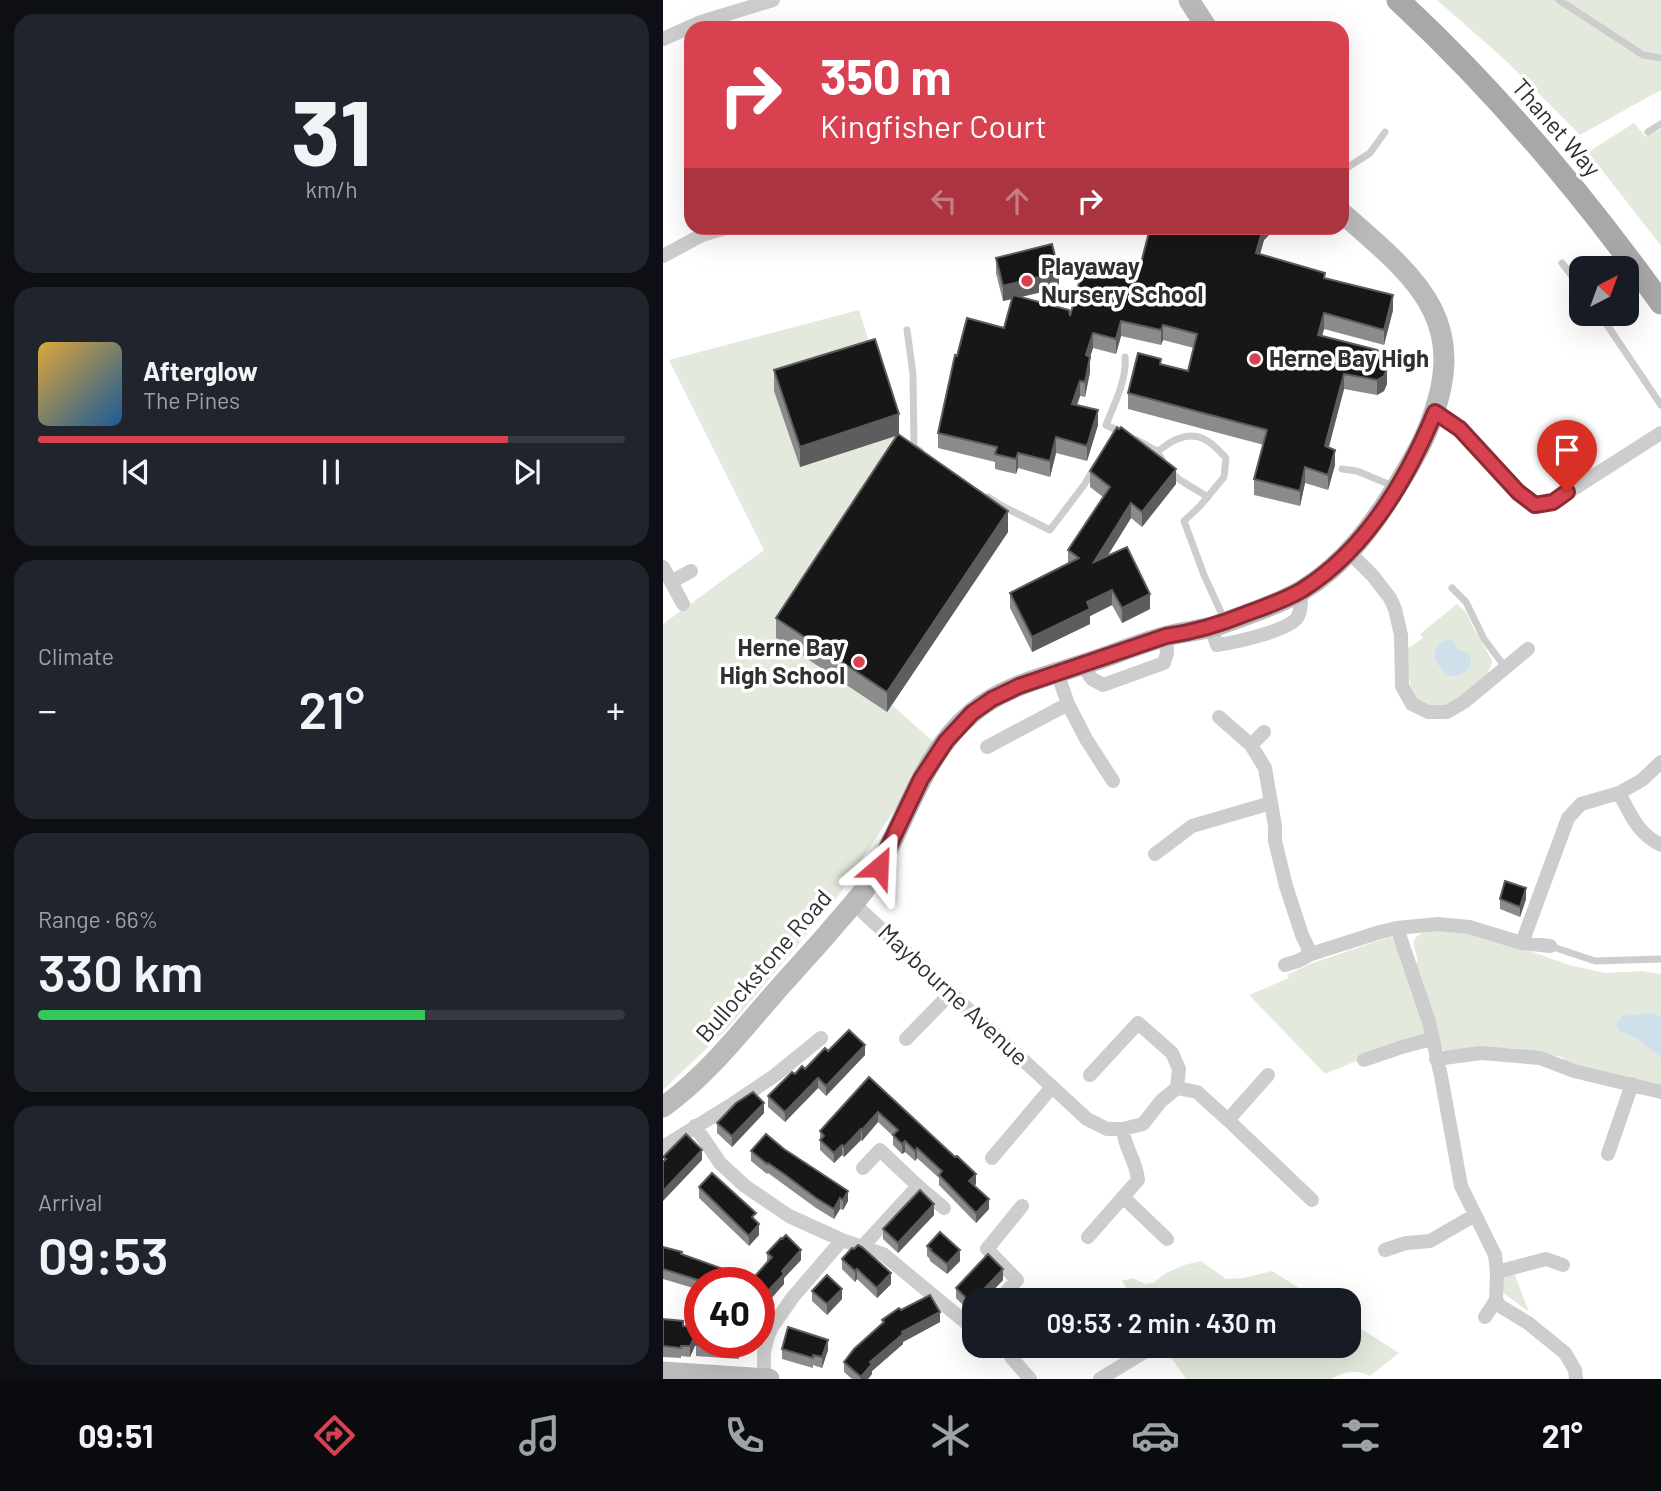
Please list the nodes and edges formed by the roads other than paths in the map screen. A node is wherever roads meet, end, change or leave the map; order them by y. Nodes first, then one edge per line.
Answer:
1 (773, 0) edge
2 (1189, 0) edge
3 (1398, 0) edge
4 (1559, 0) edge
5 (704, 21) edge
6 (1202, 21) edge
7 (684, 30) edge
8 (663, 39) edge
9 (1661, 58) edge
10 (1661, 124) edge
11 (1385, 132) dead end
12 (1648, 132) dead end
13 (1349, 166) edge
14 (1349, 219) edge
15 (702, 235) edge
16 (663, 256) edge
17 (1562, 263) dead end
18 (1569, 272) edge
19 (1661, 303) edge
20 (1608, 326) edge
21 (907, 330) dead end
22 (1125, 357) dead end
23 (1661, 405) edge
24 (1435, 412) junction
25 (1117, 430) junction
26 (1661, 433) edge
27 (1111, 440) edge
28 (1157, 451) junction
29 (923, 454) edge
30 (1099, 460) edge
31 (1342, 469) dead end
32 (1397, 487) junction
33 (977, 490) edge
34 (1208, 498) junction
35 (1349, 552) junction
36 (663, 568) edge
37 (691, 571) dead end
38 (671, 582) junction
39 (1452, 588) dead end
40 (683, 604) dead end
41 (1218, 625) junction
42 (1528, 649) dead end
43 (1505, 667) junction
44 (1057, 672) junction
45 (1068, 704) junction
46 (1219, 717) dead end
47 (1264, 732) dead end
48 (1251, 745) junction
49 (987, 747) dead end
50 (1661, 762) edge
51 (1113, 780) dead end
52 (1619, 793) junction
53 (1271, 803) junction
54 (1661, 845) edge
55 (1155, 854) dead end
56 (853, 903) junction
57 (1397, 928) junction
58 (1522, 943) junction
59 (1550, 946) joint
60 (1311, 954) junction
61 (1661, 959) edge
62 (1285, 965) dead end
63 (951, 993) junction
64 (821, 1038) dead end
65 (906, 1039) dead end
66 (1432, 1039) junction
67 (1436, 1059) junction
68 (1364, 1060) dead end
69 (1090, 1075) dead end
70 (1268, 1075) dead end
71 (1632, 1084) junction
72 (1052, 1087) junction
73 (1177, 1088) junction
74 (1661, 1092) edge
75 (663, 1107) edge
76 (1228, 1120) junction
77 (695, 1126) junction
78 (1123, 1129) junction
79 (663, 1147) edge
80 (1608, 1153) dead end
81 (992, 1158) dead end
82 (863, 1168) dead end
83 (918, 1185) junction
84 (1123, 1197) junction
85 (1312, 1200) dead end
86 (1022, 1206) dead end
87 (944, 1209) dead end
88 (1475, 1216) junction
89 (1088, 1237) dead end
90 (1167, 1239) dead end
91 (842, 1240) junction
92 (863, 1246) junction
93 (1385, 1251) dead end
94 (1563, 1265) dead end
95 (1497, 1272) junction
96 (1010, 1288) edge
97 (1496, 1300) junction
98 (1485, 1317) dead end
99 (962, 1319) edge
100 (1012, 1358) edge
101 (1135, 1358) edge
102 (663, 1372) edge
103 (766, 1379) edge
104 (1030, 1379) edge
105 (1101, 1379) edge
106 (1576, 1379) edge

1 - 5 street
2 - 6 street
3 - 19 main road, Thanet Way
4 - 9 lane
7 - 8 street
10 - 12 lane
11 - 13 lane
14 - 24 street, Bullockstone Road
15 - 16 street
17 - 18 lane
20 - 23 lane
21 - 29 lane
22 - 25 lane
24 - 26 street
24 - 32 street, Bullockstone Road
25 - 27 lane
25 - 28 lane
28 - 34 lane
28 - 34 lane
30 - 33 lane
31 - 32 lane
32 - 35 street, Bullockstone Road
34 - 41 lane
35 - 41 street, Bullockstone Road
35 - 43 street
36 - 38 street
37 - 38 street
38 - 40 street
39 - 43 lane
41 - 44 street, Bullockstone Road
42 - 43 street
44 - 45 street
44 - 56 street, Bullockstone Road
45 - 49 street
45 - 51 street
46 - 48 street
47 - 48 street
48 - 53 street
50 - 52 street
52 - 54 street
52 - 58 street
53 - 55 street
53 - 60 street
56 - 63 street, Maybourne Avenue
56 - 75 street, Bullockstone Road
57 - 58 street
57 - 60 street
57 - 66 street
58 - 59 street
59 - 61 lane
60 - 62 street
63 - 65 street
63 - 72 street, Maybourne Avenue
64 - 77 street
66 - 67 street
66 - 68 street
67 - 71 street
67 - 88 street
69 - 73 street
70 - 76 street
71 - 74 street
71 - 80 street
72 - 78 street, Maybourne Avenue
72 - 81 street
73 - 76 street
73 - 78 street
76 - 85 street
77 - 79 street
77 - 91 street
78 - 84 street
82 - 83 street
83 - 87 street
83 - 92 street
84 - 89 street
84 - 90 street
86 - 96 street
88 - 93 street
88 - 95 street
91 - 92 street
91 - 103 street
92 - 99 street
94 - 95 street
95 - 97 street
97 - 98 street
97 - 106 street
100 - 104 street
101 - 105 street
102 - 103 street

